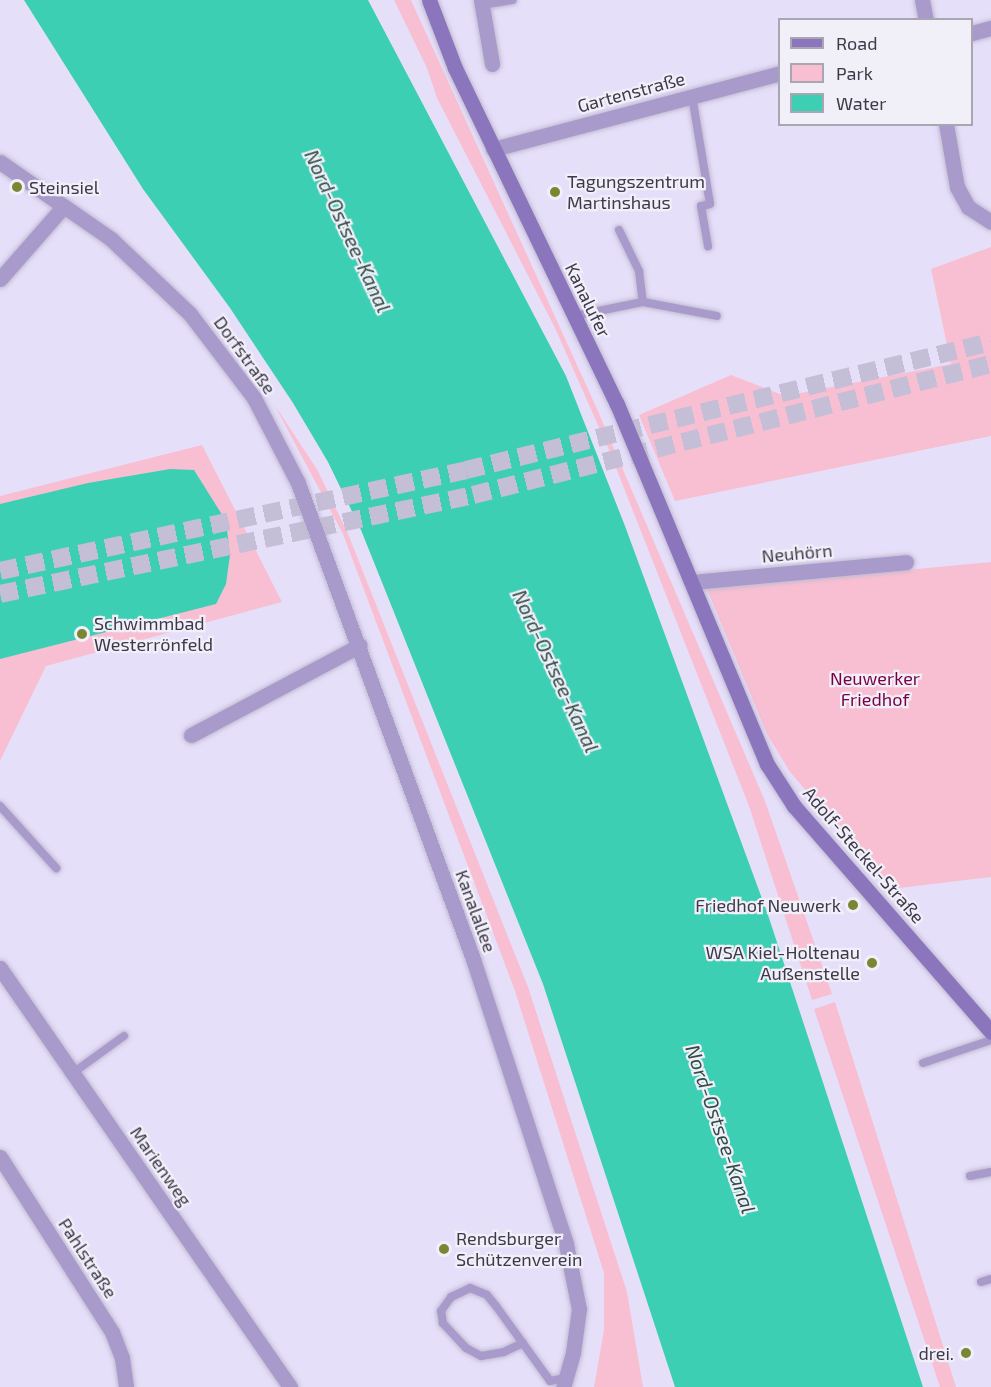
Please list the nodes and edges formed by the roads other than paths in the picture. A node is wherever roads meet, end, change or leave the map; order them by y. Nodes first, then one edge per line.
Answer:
1 (429, 0) edge
2 (513, 0) edge
3 (922, 0) edge
4 (482, 2) edge
5 (926, 18) edge
6 (991, 28) edge
7 (973, 33) edge
8 (492, 64) dead end
9 (778, 74) edge
10 (692, 96) junction
11 (946, 126) edge
12 (493, 149) junction
13 (0, 162) edge
14 (63, 207) junction
15 (991, 222) edge
16 (619, 230) dead end
17 (708, 246) dead end
18 (0, 279) edge
19 (643, 302) junction
20 (574, 316) junction
21 (717, 316) dead end
22 (906, 562) dead end
23 (692, 582) junction
24 (707, 620) joint
25 (360, 645) junction
26 (191, 735) dead end
27 (0, 806) edge
28 (56, 868) dead end
29 (0, 968) edge
30 (991, 1032) edge
31 (124, 1036) dead end
32 (991, 1040) edge
33 (923, 1063) dead end
34 (73, 1073) junction
35 (0, 1157) edge
36 (991, 1172) edge
37 (970, 1176) dead end
38 (991, 1279) edge
39 (981, 1282) dead end
40 (523, 1343) junction
41 (563, 1384) edge
42 (126, 1387) edge
43 (290, 1387) edge

1 - 12 street, Kanalufer
2 - 4 lane
3 - 5 street
4 - 8 street
6 - 7 street
9 - 10 street, Gartenstraße
10 - 12 street, Gartenstraße
10 - 17 lane
11 - 15 street
12 - 20 street, Kanalufer
13 - 14 street, Dorfstraße
14 - 18 street
14 - 25 street, Dorfstraße
16 - 19 lane
19 - 20 lane
19 - 21 lane
20 - 23 street, Kanalufer
22 - 23 street, Neuhörn
23 - 24 street, Kanalufer
24 - 30 street, Adolf-Steckel-Straße
25 - 26 street
25 - 41 street, Kanalallee
27 - 28 lane
29 - 34 street, Marienweg
31 - 34 lane
32 - 33 lane
34 - 43 street, Marienweg
35 - 42 street, Pahlstraße
36 - 37 lane
38 - 39 lane
40 - 40 lane
40 - 41 lane

